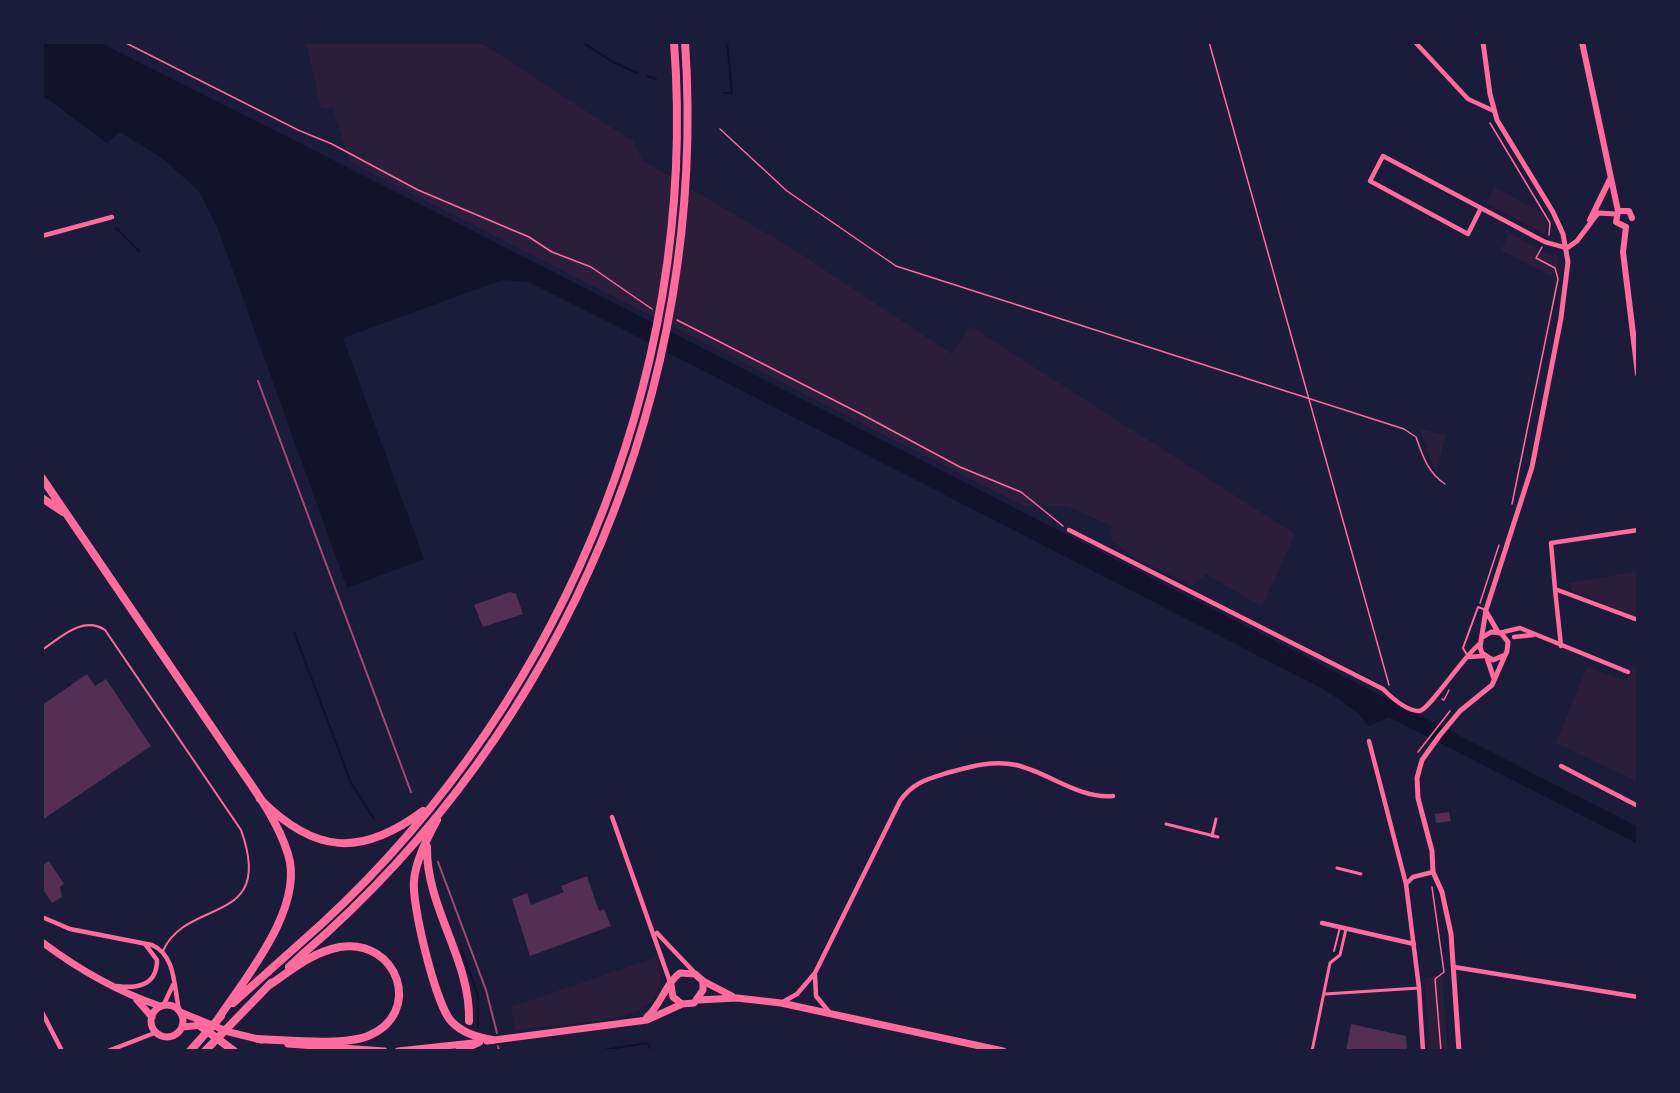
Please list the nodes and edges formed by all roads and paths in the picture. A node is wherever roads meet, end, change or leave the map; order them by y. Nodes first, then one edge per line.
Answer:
1 (124, 42) edge
2 (674, 42) edge
3 (685, 42) edge
4 (1209, 42) edge
5 (1415, 42) edge
6 (1483, 42) edge
7 (1582, 42) edge
8 (1486, 108) junction
9 (1494, 111) junction
10 (720, 129) dead end
11 (1610, 179) junction
12 (1482, 208) junction
13 (1617, 213) junction
14 (112, 217) dead end
15 (1635, 219) edge
16 (1590, 220) junction
17 (1626, 227) junction
18 (42, 236) edge
19 (1545, 242) junction
20 (1567, 248) junction
21 (652, 309) dead end
22 (675, 320) dead end
23 (1638, 374) edge
24 (1307, 399) junction
25 (42, 478) edge
26 (1445, 484) dead end
27 (42, 498) edge
28 (1510, 511) dead end
29 (69, 516) junction
30 (1068, 530) joint
31 (1638, 530) edge
32 (1502, 537) dead end
33 (1555, 590) junction
34 (1478, 607) junction
35 (1486, 611) junction
36 (1638, 620) edge
37 (1515, 628) junction
38 (1498, 632) junction
39 (1536, 636) junction
40 (1514, 638) junction
41 (1482, 640) junction
42 (1561, 646) junction
43 (1509, 647) junction
44 (42, 650) edge
45 (1505, 655) junction
46 (1468, 657) junction
47 (1485, 657) junction
48 (1628, 672) dead end
49 (1494, 681) junction
50 (1393, 698) junction
51 (1455, 707) dead end
52 (1369, 741) dead end
53 (1420, 748) dead end
54 (1561, 766) dead end
55 (1113, 796) dead end
56 (260, 799) junction
57 (435, 802) junction
58 (1638, 806) edge
59 (443, 808) junction
60 (612, 817) dead end
61 (1216, 819) dead end
62 (1166, 824) dead end
63 (1212, 836) junction
64 (1218, 837) dead end
65 (428, 840) junction
66 (1337, 868) dead end
67 (1433, 872) junction
68 (1361, 874) dead end
69 (1406, 884) junction
70 (1432, 885) dead end
71 (42, 916) edge
72 (1322, 923) dead end
73 (1340, 927) junction
74 (653, 928) junction
75 (1347, 928) junction
76 (42, 942) edge
77 (145, 944) junction
78 (1414, 944) junction
79 (298, 945) joint
80 (1334, 951) dead end
81 (163, 952) junction
82 (306, 956) junction
83 (1454, 967) junction
84 (815, 973) junction
85 (695, 974) junction
86 (702, 981) junction
87 (105, 982) junction
88 (173, 985) junction
89 (671, 985) junction
90 (1419, 988) junction
91 (1325, 994) junction
92 (1638, 997) edge
93 (135, 998) junction
94 (737, 998) junction
95 (698, 1000) junction
96 (781, 1003) junction
97 (682, 1004) junction
98 (161, 1006) junction
99 (180, 1011) junction
100 (42, 1012) edge
101 (831, 1015) junction
102 (152, 1017) junction
103 (218, 1019) junction
104 (469, 1021) dead end
105 (636, 1022) junction
106 (203, 1025) junction
107 (182, 1027) junction
108 (157, 1032) junction
109 (258, 1039) junction
110 (492, 1040) junction
111 (479, 1042) junction
112 (62, 1051) edge
113 (108, 1051) edge
114 (190, 1051) edge
115 (205, 1051) edge
116 (234, 1051) edge
117 (384, 1051) edge
118 (398, 1051) edge
119 (459, 1051) edge
120 (1003, 1051) edge
121 (1312, 1051) edge
122 (1423, 1051) edge
123 (1441, 1051) edge
124 (1459, 1051) edge

1 - 21 path
2 - 57 highway
3 - 59 highway
4 - 24 path
5 - 8 street
6 - 9 street
7 - 11 main road
8 - 9 street
8 - 19 path
9 - 20 street
10 - 24 path
11 - 13 main road
11 - 16 main road
12 - 12 street
12 - 19 street
13 - 15 main road
13 - 16 street
13 - 17 main road
14 - 18 street
15 - 17 main road
16 - 20 street
17 - 23 main road
19 - 20 street
19 - 28 path
20 - 35 street
22 - 30 path
24 - 26 path
24 - 50 path
25 - 29 highway
27 - 29 highway
29 - 56 highway
30 - 50 street
31 - 33 street
32 - 34 path
33 - 36 street
33 - 42 street
34 - 35 lane
34 - 46 lane
35 - 38 street
35 - 41 street
37 - 38 street
37 - 39 street
37 - 40 street
38 - 41 street
38 - 43 street
39 - 40 street
39 - 42 street
40 - 43 street
41 - 46 street
41 - 47 street
42 - 48 street
43 - 45 street
44 - 81 lane
45 - 47 street
45 - 49 street
46 - 47 street
46 - 50 street
47 - 49 street
49 - 67 street
51 - 53 path
52 - 69 street
54 - 58 street
55 - 84 street
56 - 57 highway
56 - 103 highway
57 - 79 highway
59 - 65 highway
59 - 82 highway
60 - 74 street
61 - 63 street
62 - 63 street
63 - 64 street
65 - 104 highway
65 - 110 highway
66 - 68 street
67 - 69 street
67 - 83 street
69 - 78 street
70 - 123 path
71 - 77 street
72 - 73 street
73 - 75 street
73 - 80 lane
74 - 85 street
74 - 89 street
75 - 78 street
75 - 91 street
76 - 87 main road
77 - 81 street
77 - 87 street
78 - 90 street
79 - 103 highway
81 - 88 street
82 - 109 highway
82 - 115 highway
83 - 92 street
83 - 124 street
84 - 96 street
84 - 101 street
85 - 86 main road
85 - 89 main road
86 - 94 main road
86 - 95 main road
87 - 93 main road
88 - 98 street
88 - 99 street
89 - 97 main road
89 - 105 main road
90 - 91 street
90 - 122 street
91 - 121 street
93 - 98 main road
93 - 102 main road
94 - 95 main road
94 - 96 main road
95 - 97 main road
96 - 101 main road
97 - 105 main road
98 - 99 main road
98 - 102 main road
99 - 106 main road
99 - 107 main road
100 - 112 street
101 - 120 main road
102 - 108 main road
103 - 114 highway
105 - 110 main road
106 - 107 main road
106 - 109 main road
106 - 116 highway
107 - 108 main road
108 - 113 street
109 - 117 main road
110 - 111 main road
111 - 118 main road
111 - 119 highway

